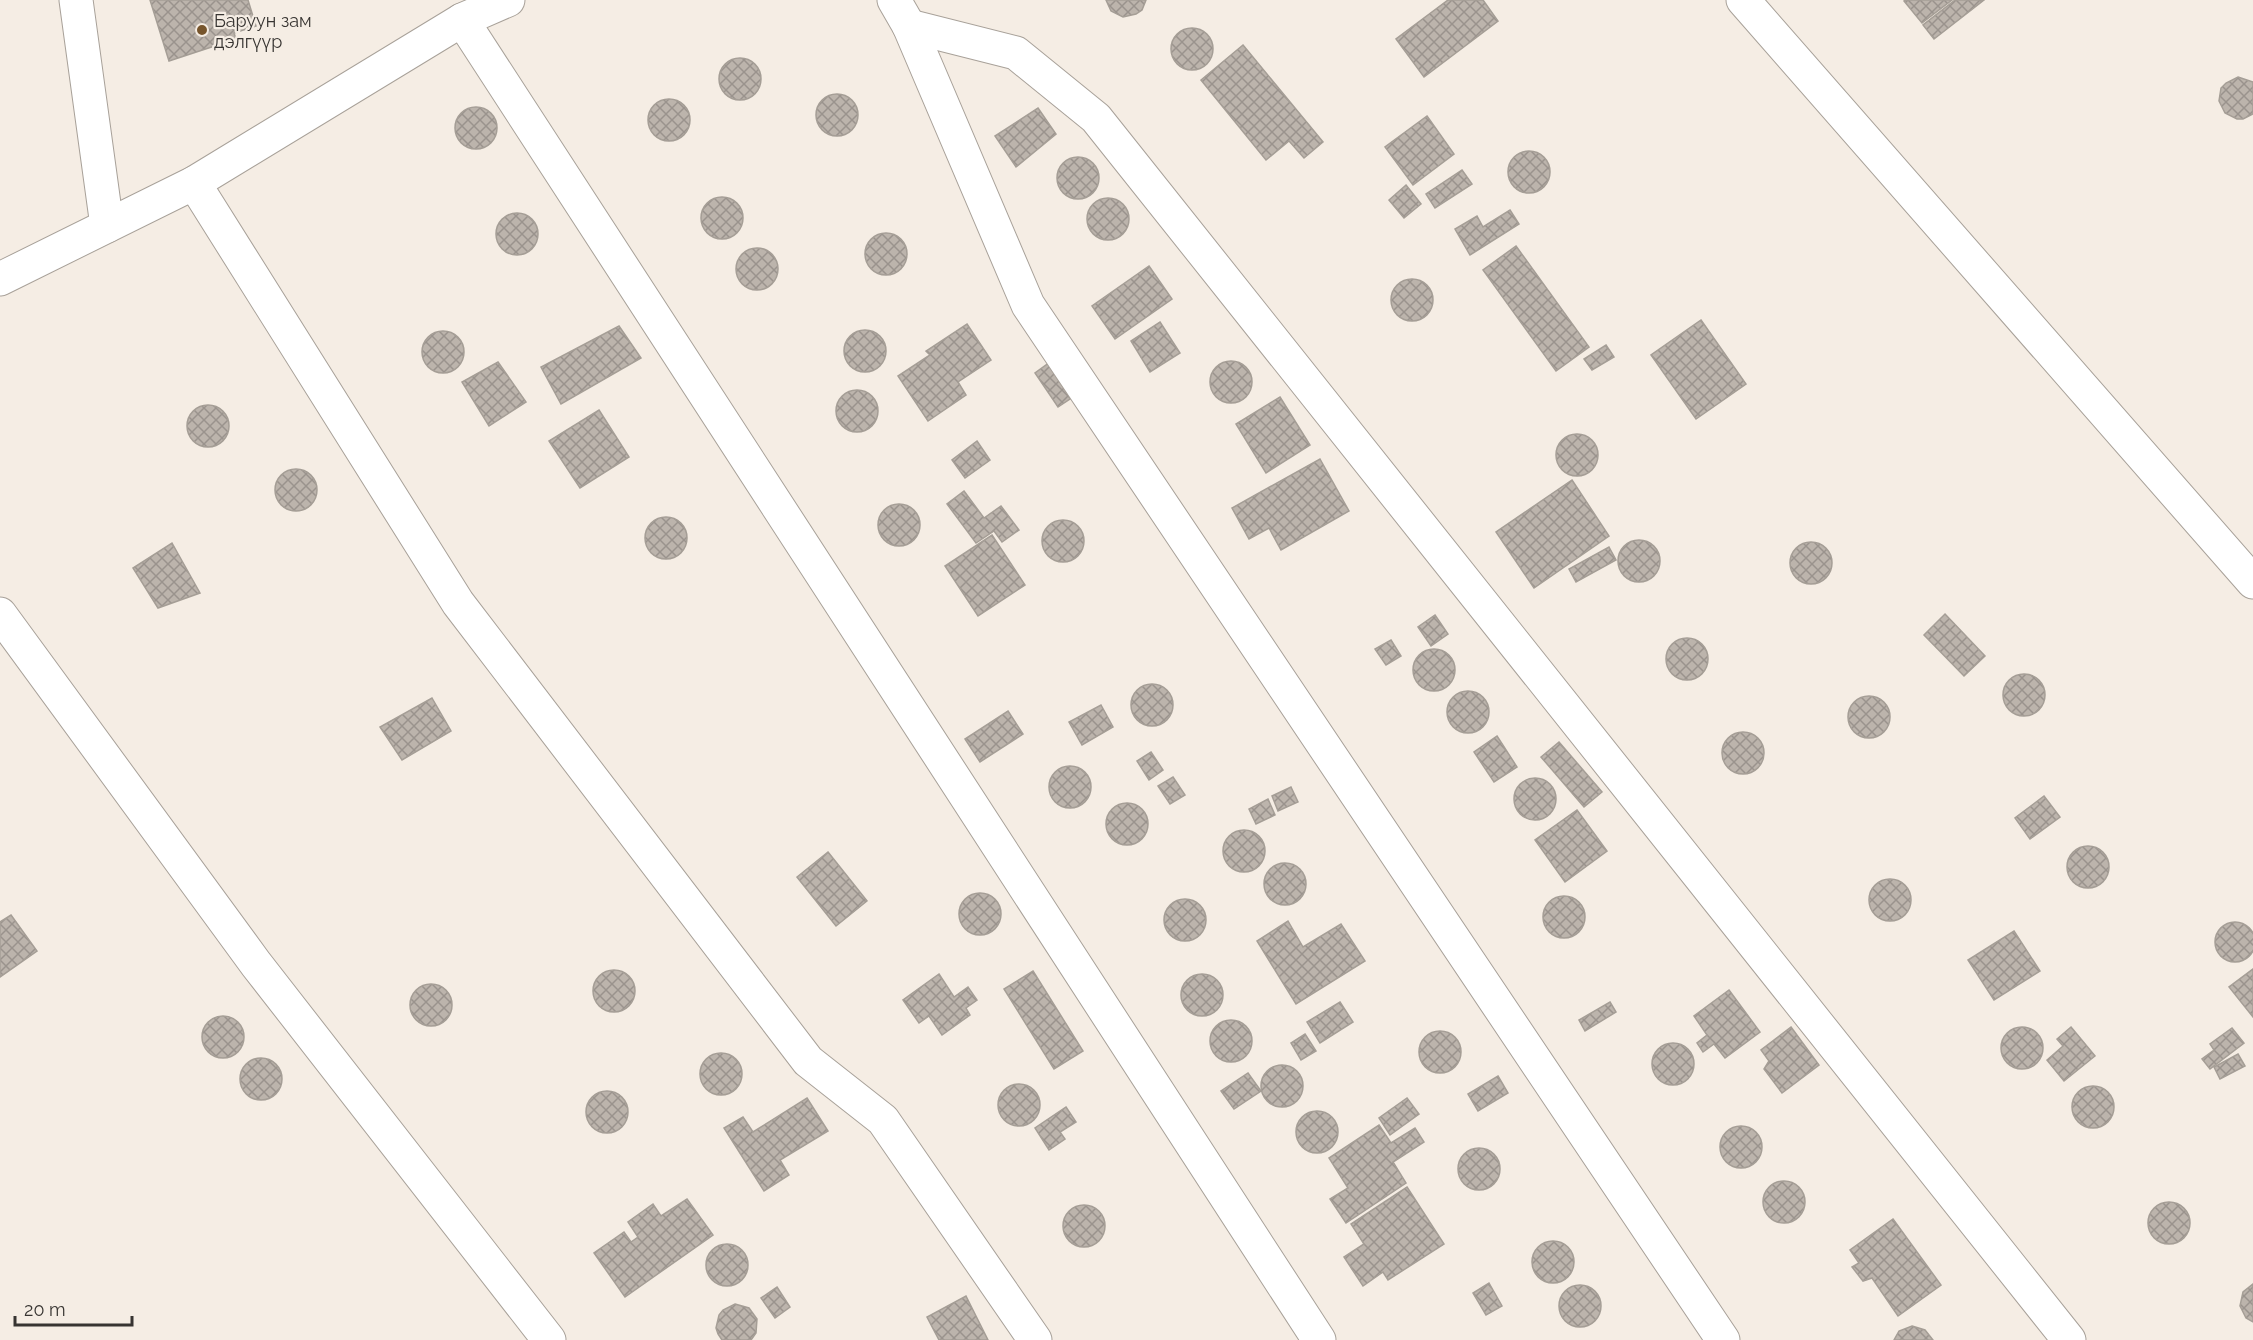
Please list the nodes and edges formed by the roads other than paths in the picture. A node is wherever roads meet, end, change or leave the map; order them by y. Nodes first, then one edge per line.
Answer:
1 (76, 0) edge
2 (508, 0) edge
3 (1743, 0) edge
4 (902, 13) edge
5 (462, 20) junction
6 (194, 183) junction
7 (107, 226) junction
8 (0, 279) edge
9 (2253, 582) edge
10 (0, 614) edge
11 (549, 1340) edge
12 (1035, 1340) edge
13 (1319, 1340) edge
14 (1723, 1340) edge
15 (2069, 1340) edge

1 - 7 street
2 - 5 street
3 - 9 street
4 - 14 street
4 - 15 street
5 - 6 street
5 - 13 street
6 - 7 street
6 - 12 street
7 - 8 street
10 - 11 street

